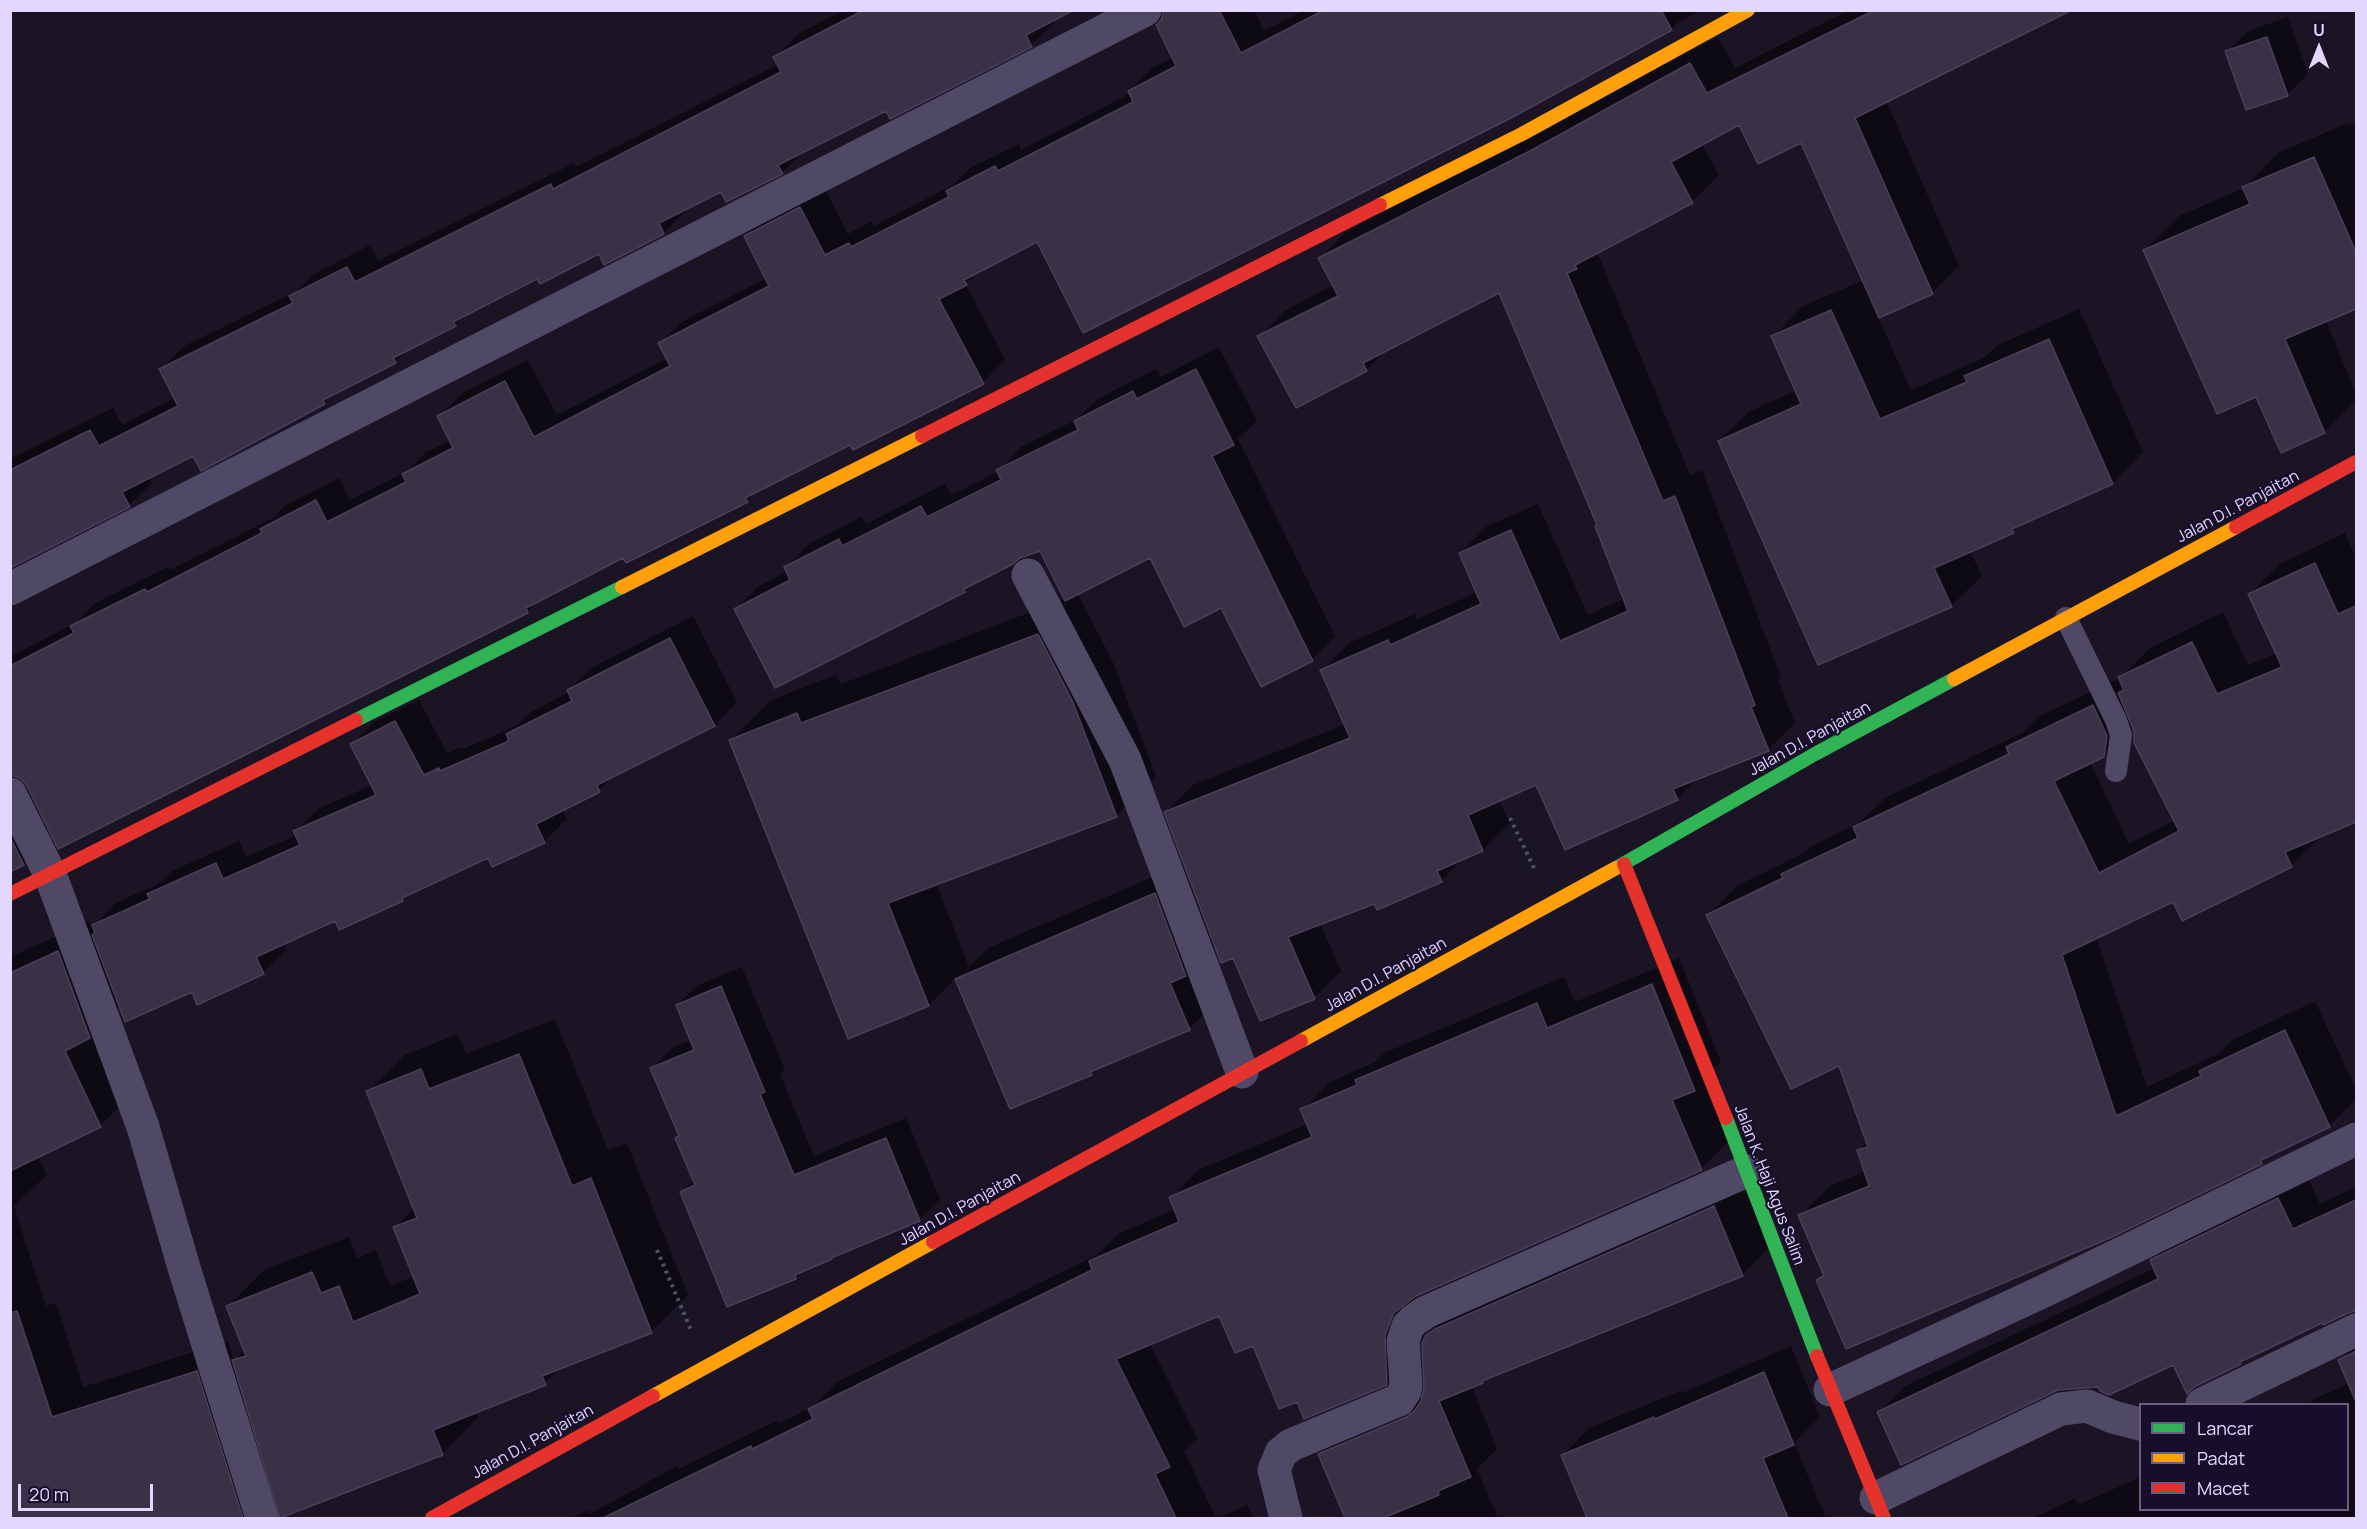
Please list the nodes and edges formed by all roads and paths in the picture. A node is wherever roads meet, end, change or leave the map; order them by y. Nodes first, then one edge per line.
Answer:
1 (1145, 10) edge
2 (1748, 10) edge
3 (2356, 462) edge
4 (1028, 575) dead end
5 (10, 589) edge
6 (2066, 618) junction
7 (2116, 771) dead end
8 (10, 794) edge
9 (1510, 818) dead end
10 (1624, 864) junction
11 (50, 874) junction
12 (10, 894) edge
13 (1552, 903) junction
14 (1242, 1072) junction
15 (2356, 1139) edge
16 (1747, 1171) junction
17 (657, 1250) dead end
18 (2356, 1330) edge
19 (707, 1366) junction
20 (1830, 1390) junction
21 (2204, 1403) edge
22 (2139, 1424) edge
23 (1880, 1508) edge
24 (262, 1518) edge
25 (432, 1518) edge
26 (1287, 1518) edge

1 - 5 street
2 - 11 main road
3 - 6 main road, Jalan D.I. Panjaitan
4 - 14 street
6 - 7 lane
6 - 10 main road, Jalan D.I. Panjaitan
8 - 11 street
9 - 13 path
10 - 13 main road, Jalan D.I. Panjaitan
10 - 16 main road, Jalan K. Haji Agus Salim
11 - 12 main road
11 - 24 street
13 - 14 main road, Jalan D.I. Panjaitan
14 - 19 main road, Jalan D.I. Panjaitan
15 - 20 street
16 - 20 main road, Jalan K. Haji Agus Salim
16 - 26 street
17 - 19 path
18 - 21 street
19 - 25 main road, Jalan D.I. Panjaitan
20 - 23 main road, Jalan K. Haji Agus Salim
22 - 23 street

